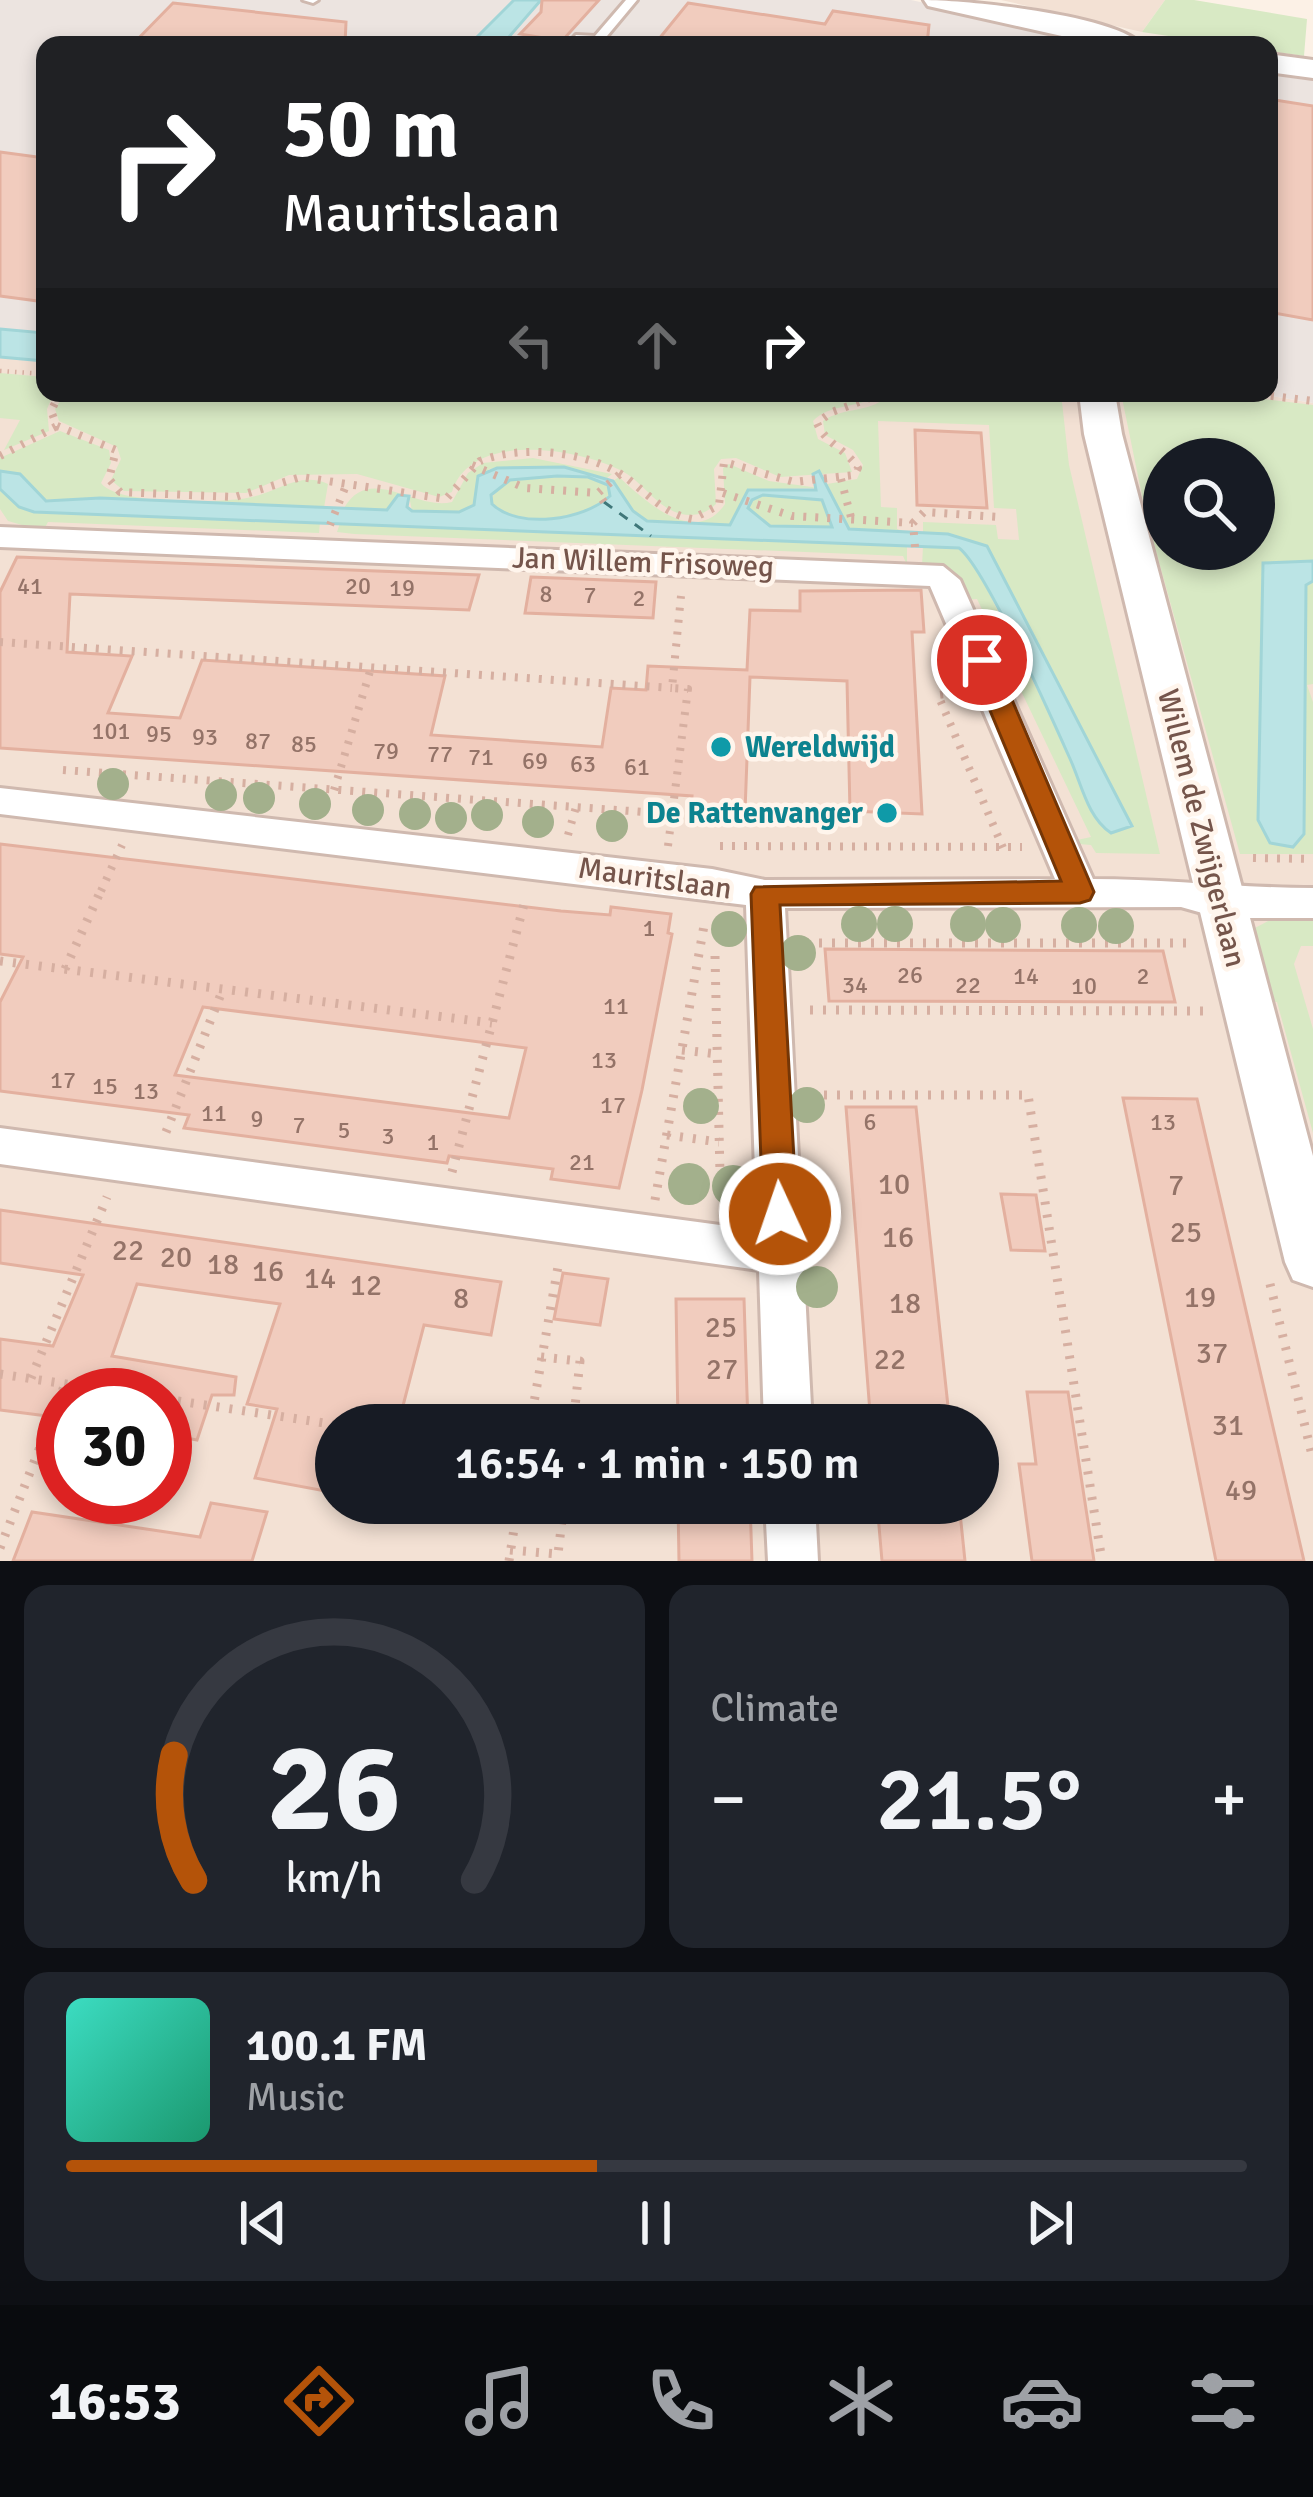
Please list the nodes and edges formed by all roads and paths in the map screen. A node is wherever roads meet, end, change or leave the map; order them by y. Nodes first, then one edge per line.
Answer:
1 (632, 0) edge
2 (938, 0) edge
3 (601, 36) edge
4 (1103, 36) edge
5 (1278, 64) edge
6 (1313, 69) edge
7 (0, 371) edge
8 (36, 373) edge
9 (1278, 397) edge
10 (1313, 401) edge
11 (55, 402) edge
12 (870, 402) edge
13 (1098, 402) edge
14 (57, 426) junction
15 (0, 456) edge
16 (472, 465) junction
17 (618, 474) junction
18 (841, 479) junction
19 (347, 482) junction
20 (600, 489) junction
21 (723, 494) junction
22 (604, 502) dead end
23 (336, 505) dead end
24 (1000, 517) dead end
25 (849, 521) junction
26 (0, 537) edge
27 (683, 563) junction
28 (0, 642) edge
29 (371, 668) junction
30 (988, 674) junction
31 (672, 688) junction
32 (55, 770) dead end
33 (334, 790) junction
34 (0, 801) edge
35 (672, 814) junction
36 (144, 817) junction
37 (1058, 842) junction
38 (1004, 849) junction
39 (535, 863) junction
40 (664, 878) junction
41 (712, 883) junction
42 (1080, 892) junction
43 (765, 894) junction
44 (1021, 895) junction
45 (1220, 903) junction
46 (1313, 903) edge
47 (768, 943) junction
48 (1195, 943) dead end
49 (715, 956) dead end
50 (0, 961) edge
51 (64, 969) junction
52 (223, 989) junction
53 (771, 1010) junction
54 (1210, 1011) dead end
55 (492, 1023) junction
56 (682, 1050) junction
57 (718, 1054) junction
58 (775, 1095) junction
59 (667, 1135) junction
60 (720, 1142) junction
61 (0, 1146) edge
62 (136, 1166) junction
63 (720, 1174) dead end
64 (442, 1208) junction
65 (566, 1226) junction
66 (648, 1238) junction
67 (782, 1253) junction
68 (1313, 1262) edge
69 (541, 1357) junction
70 (0, 1374) edge
71 (32, 1378) junction
72 (36, 1379) edge
73 (192, 1403) edge
74 (533, 1404) edge
75 (575, 1404) edge
76 (787, 1404) edge
77 (315, 1422) edge
78 (36, 1457) edge
79 (514, 1524) edge
80 (562, 1524) edge
81 (791, 1524) edge
82 (0, 1548) edge
83 (509, 1555) edge
84 (793, 1561) edge
85 (1102, 1561) edge

1 - 3 lane
2 - 4 street
5 - 6 street
7 - 8 path
9 - 10 path
11 - 14 path
12 - 18 path
13 - 45 street, Willem de Zwijgerlaan
14 - 15 path
14 - 19 path
16 - 17 path
16 - 19 path
16 - 20 path
17 - 20 path
17 - 21 path
18 - 21 path
18 - 25 path
19 - 23 path
20 - 22 path
21 - 25 path
24 - 25 path
26 - 27 street, Jan Willem Frisoweg
27 - 30 street, Jan Willem Frisoweg
27 - 31 path
28 - 29 path
29 - 31 path
29 - 33 path
30 - 37 street, Jan Willem Frisoweg
30 - 38 path
31 - 35 path
32 - 33 path
33 - 35 path
34 - 36 street, Mauritslaan
35 - 40 path
36 - 39 street, Mauritslaan
36 - 51 path
37 - 38 path
37 - 42 street, Jan Willem Frisoweg
38 - 41 path
38 - 44 path
39 - 40 street, Mauritslaan
39 - 55 path
40 - 41 street, Mauritslaan
41 - 43 street, Mauritslaan
41 - 56 path
42 - 44 street, Mauritslaan
42 - 45 street, Mauritslaan
43 - 44 street, Mauritslaan
43 - 47 street
45 - 46 street, Mauritslaan
45 - 68 street, Willem de Zwijgerlaan
47 - 48 path
47 - 53 street
49 - 57 path
50 - 51 path
51 - 52 path
52 - 55 path
52 - 62 path
53 - 54 path
53 - 58 street
55 - 64 path
56 - 57 path
56 - 59 path
57 - 60 path
58 - 67 street
58 - 85 path
59 - 60 path
59 - 66 path
60 - 63 path
61 - 62 street
62 - 64 street
62 - 71 path
64 - 65 street
65 - 66 street
65 - 69 path
66 - 67 street
67 - 76 street
69 - 74 path
69 - 75 path
70 - 71 path
71 - 72 path
73 - 77 path
78 - 82 path
79 - 83 path
80 - 83 path
81 - 84 street

